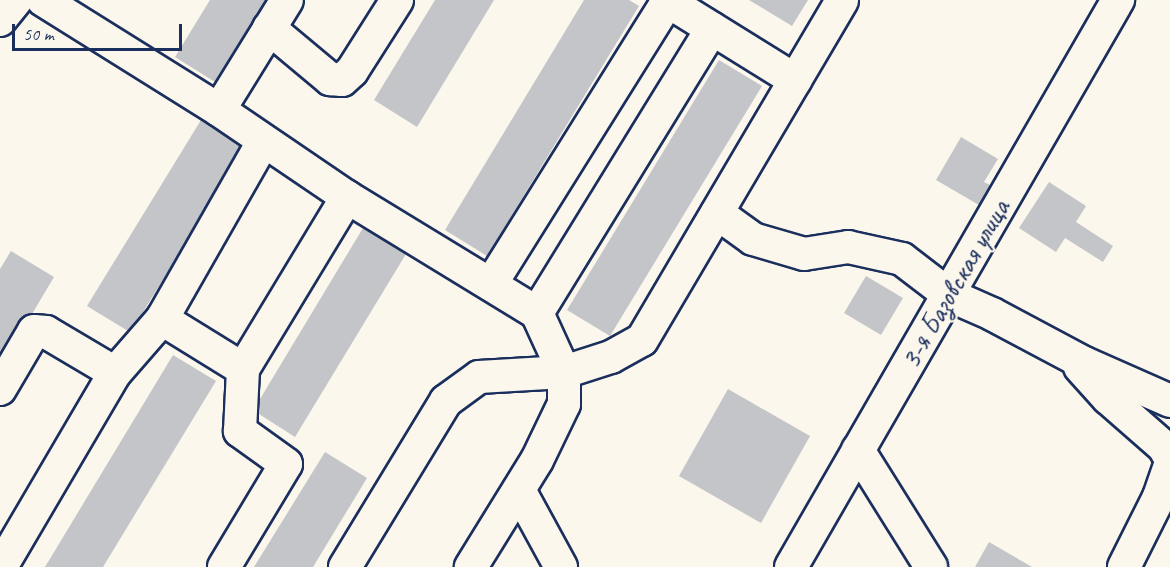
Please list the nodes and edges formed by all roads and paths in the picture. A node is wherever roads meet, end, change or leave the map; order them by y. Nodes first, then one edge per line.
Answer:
1 (16, 0) edge
2 (43, 0) edge
3 (287, 0) edge
4 (397, 0) edge
5 (667, 0) edge
6 (842, 0) edge
7 (1118, 0) edge
8 (711, 17) edge
9 (0, 20) edge
10 (269, 28) junction
11 (795, 80) junction
12 (219, 110) junction
13 (263, 142) junction
14 (348, 198) junction
15 (717, 213) junction
16 (491, 284) junction
17 (949, 295) junction
18 (537, 313) junction
19 (162, 319) junction
20 (1070, 356) junction
21 (243, 369) junction
22 (564, 372) junction
23 (116, 373) junction
24 (0, 389) edge
25 (1170, 401) edge
26 (858, 450) junction
27 (1170, 458) edge
28 (1170, 465) edge
29 (519, 490) junction
30 (2, 567) edge
31 (224, 567) edge
32 (345, 567) edge
33 (471, 567) edge
34 (561, 567) edge
35 (790, 567) edge
36 (931, 567) edge
37 (1124, 567) edge

1 - 9 street
2 - 12 street
3 - 10 street
4 - 10 street
5 - 8 street
5 - 16 street
6 - 11 street
7 - 17 street, 3-я Базовская улица
8 - 11 street
8 - 18 street
10 - 12 street
11 - 15 street
12 - 13 street
13 - 14 street
13 - 19 street
14 - 16 street
14 - 21 street
15 - 17 street
15 - 22 street
16 - 18 street
17 - 20 street
17 - 26 street, 3-я Базовская улица
18 - 22 street
19 - 21 street
19 - 23 street
20 - 25 street
20 - 27 street
21 - 31 street
22 - 29 street
22 - 32 street
23 - 24 street
23 - 30 street
26 - 35 street, 3-я Базовская улица
26 - 36 street
28 - 37 street
29 - 33 street
29 - 34 street

